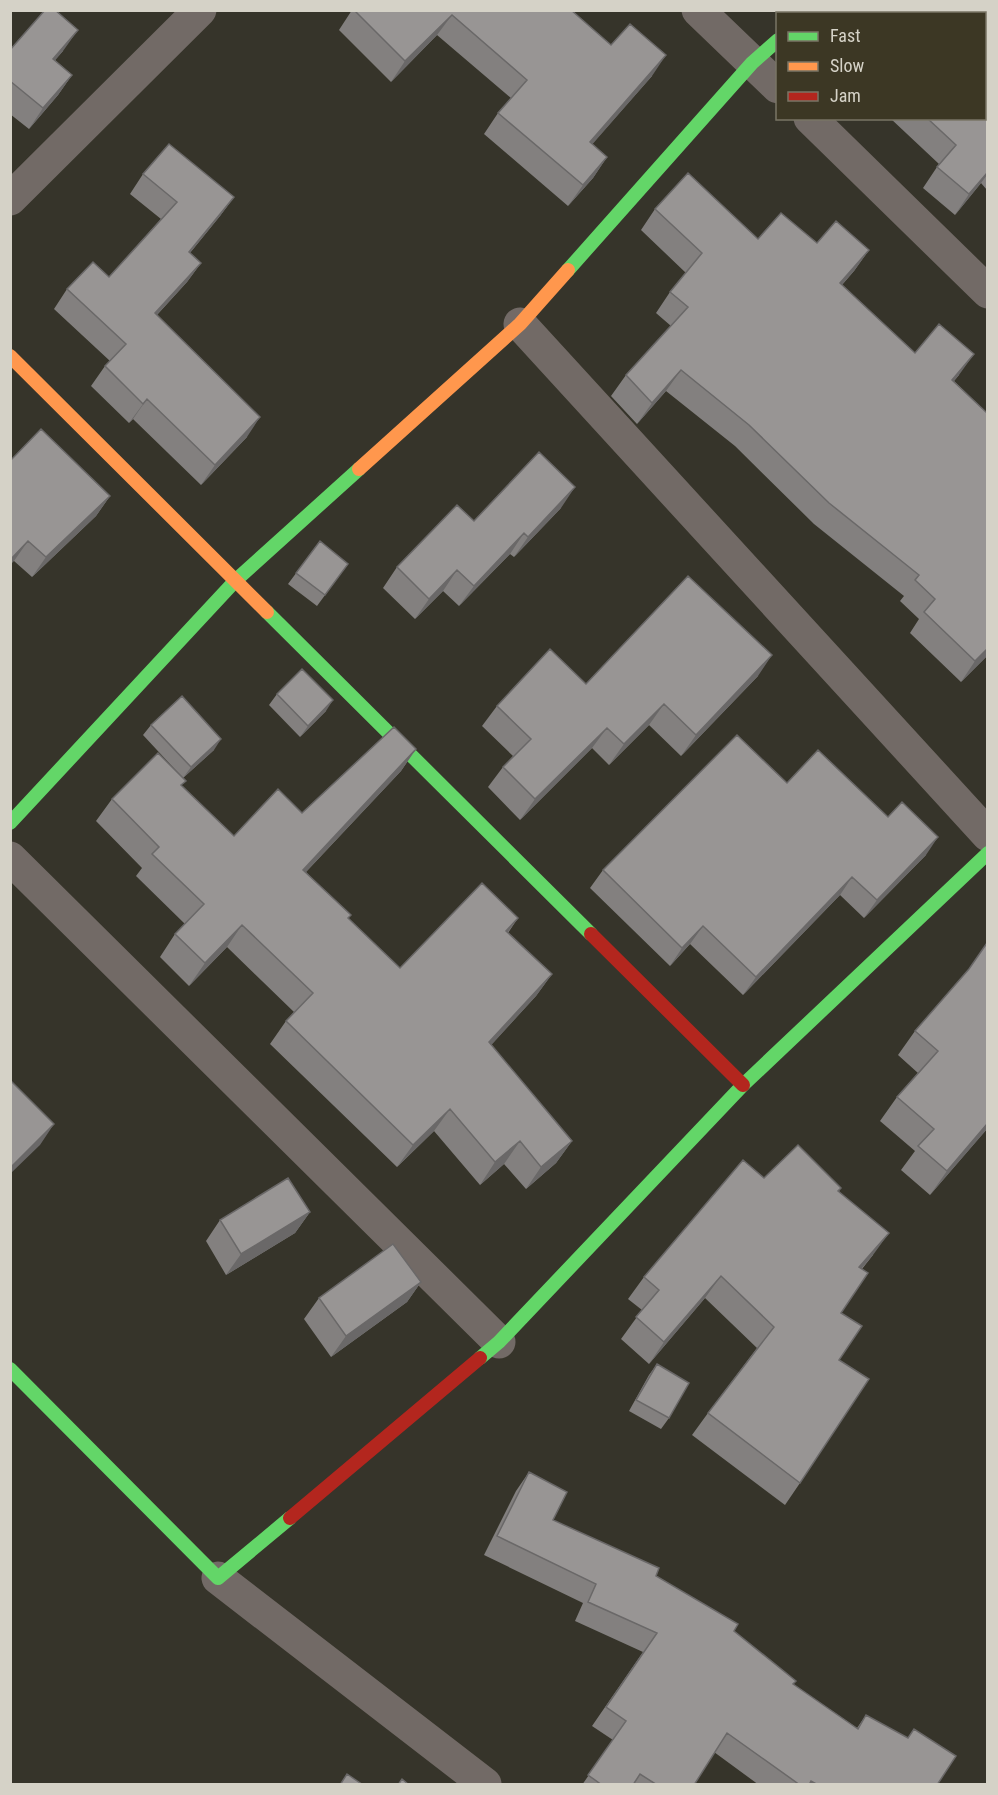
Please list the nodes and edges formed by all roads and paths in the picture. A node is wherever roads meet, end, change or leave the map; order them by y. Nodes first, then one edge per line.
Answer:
1 (200, 10) edge
2 (698, 10) edge
3 (776, 41) edge
4 (752, 63) junction
5 (776, 86) edge
6 (812, 120) edge
7 (10, 199) edge
8 (987, 292) edge
9 (520, 324) junction
10 (10, 356) edge
11 (236, 580) junction
12 (10, 823) edge
13 (987, 835) edge
14 (987, 853) edge
15 (10, 858) edge
16 (743, 1084) junction
17 (499, 1342) junction
18 (10, 1369) edge
19 (218, 1578) junction
20 (484, 1785) edge

1 - 7 street
2 - 4 street
3 - 4 street
4 - 5 street
4 - 9 street
6 - 8 street
9 - 11 street
9 - 13 street
10 - 11 street
11 - 12 street
11 - 16 street
14 - 16 street
15 - 17 street
16 - 17 street
17 - 19 street
18 - 19 street
19 - 20 street

